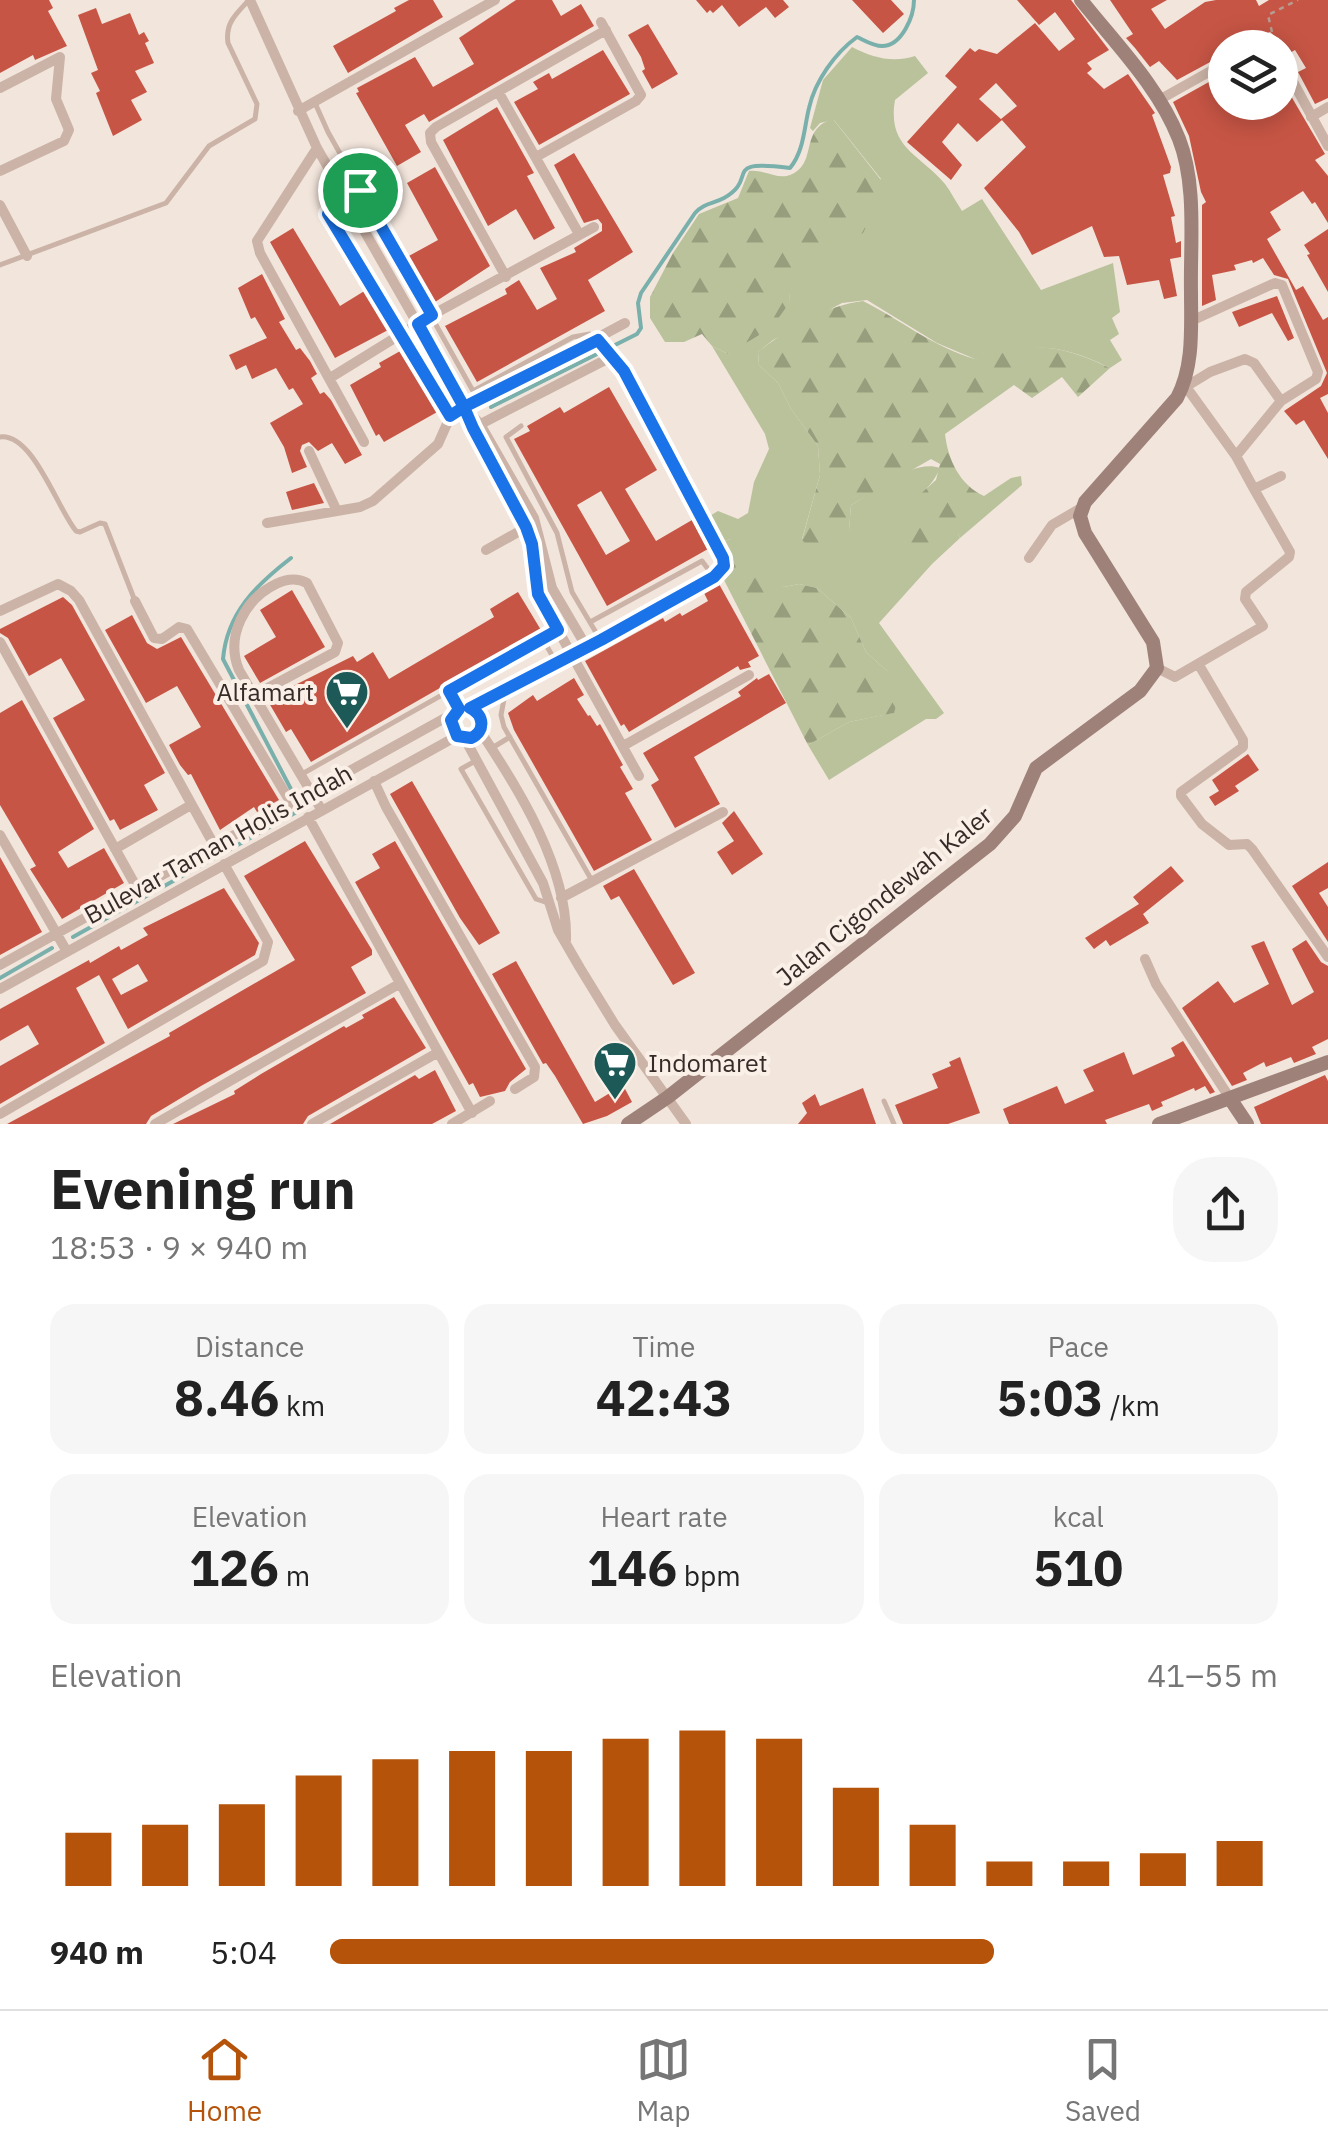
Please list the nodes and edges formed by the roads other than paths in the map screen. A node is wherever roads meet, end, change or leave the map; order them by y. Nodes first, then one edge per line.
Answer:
1 (249, 0) edge
2 (495, 0) edge
3 (1082, 0) edge
4 (1208, 73) edge
5 (0, 88) edge
6 (1298, 92) edge
7 (499, 93) junction
8 (1159, 100) junction
9 (315, 103) junction
10 (1328, 107) edge
11 (298, 111) junction
12 (1311, 117) junction
13 (328, 132) junction
14 (315, 144) junction
15 (1328, 146) edge
16 (536, 158) junction
17 (0, 171) edge
18 (360, 190) junction
19 (346, 199) junction
20 (0, 205) edge
21 (594, 226) dead end
22 (579, 234) junction
23 (26, 256) junction
24 (0, 266) edge
25 (506, 277) junction
26 (432, 315) junction
27 (1191, 321) junction
28 (624, 323) dead end
29 (418, 324) junction
30 (402, 333) junction
31 (606, 348) junction
32 (330, 378) junction
33 (1186, 385) junction
34 (475, 396) junction
35 (1281, 401) junction
36 (450, 416) junction
37 (472, 419) junction
38 (521, 426) dead end
39 (0, 437) edge
40 (364, 442) dead end
41 (309, 451) dead end
42 (1236, 456) junction
43 (1281, 476) dead end
44 (1254, 488) junction
45 (1081, 508) junction
46 (336, 509) junction
47 (267, 523) dead end
48 (526, 527) junction
49 (486, 550) dead end
50 (1029, 558) dead end
51 (714, 577) junction
52 (135, 600) joint
53 (0, 611) edge
54 (592, 621) junction
55 (558, 630) junction
56 (542, 638) junction
57 (601, 640) junction
58 (0, 642) edge
59 (586, 646) junction
60 (572, 655) junction
61 (556, 662) junction
62 (1199, 665) junction
63 (1157, 668) junction
64 (749, 675) dead end
65 (506, 688) junction
66 (449, 691) junction
67 (255, 696) junction
68 (461, 710) junction
69 (480, 731) junction
70 (510, 736) junction
71 (461, 737) junction
72 (623, 746) junction
73 (492, 748) junction
74 (476, 760) junction
75 (302, 774) junction
76 (639, 776) dead end
77 (374, 780) junction
78 (316, 801) junction
79 (291, 803) junction
80 (190, 805) junction
81 (723, 812) dead end
82 (308, 817) junction
83 (0, 834) edge
84 (214, 845) junction
85 (115, 849) junction
86 (224, 864) junction
87 (592, 882) junction
88 (137, 888) junction
89 (563, 896) junction
90 (551, 902) junction
91 (57, 933) junction
92 (566, 941) junction
93 (66, 950) junction
94 (1328, 957) edge
95 (1144, 959) dead end
96 (0, 966) edge
97 (399, 984) junction
98 (0, 989) edge
99 (437, 1053) junction
100 (1328, 1062) edge
101 (514, 1090) dead end
102 (668, 1097) junction
103 (1232, 1100) junction
104 (490, 1101) dead end
105 (884, 1101) dead end
106 (472, 1113) junction
107 (0, 1114) edge
108 (155, 1124) edge
109 (312, 1124) edge
110 (452, 1124) edge
111 (628, 1124) edge
112 (686, 1124) edge
113 (894, 1124) edge
114 (1159, 1124) edge
115 (1247, 1124) edge

1 - 11 street
1 - 23 lane
2 - 9 street
3 - 8 main road
4 - 8 street
5 - 17 street
6 - 12 street
7 - 16 street
7 - 16 street
7 - 25 street
8 - 27 main road
9 - 11 street
9 - 13 lane
10 - 12 street
11 - 14 street
12 - 15 street
13 - 14 lane
13 - 18 lane
14 - 19 street
14 - 32 street
16 - 22 street
18 - 19 lane
18 - 26 lane
19 - 29 street
19 - 30 lane
20 - 23 street
21 - 22 street
22 - 25 street
23 - 24 lane
25 - 26 street
26 - 29 street
26 - 34 lane
27 - 33 main road
27 - 35 street
28 - 31 street
29 - 30 street
29 - 37 street
30 - 32 street
30 - 36 lane
31 - 34 street
31 - 37 street
31 - 51 street
32 - 40 street
33 - 35 street
33 - 42 street
33 - 45 main road
34 - 37 street
35 - 42 street
36 - 37 street
36 - 46 street
37 - 48 street
37 - 59 street
38 - 54 lane
39 - 52 lane
41 - 46 street
42 - 44 street
43 - 44 street
44 - 62 street
45 - 50 street
45 - 63 main road
46 - 47 street
48 - 49 street
48 - 55 street
51 - 54 lane
51 - 57 street, Bulevar Taman Holis Indah
52 - 79 street
53 - 80 street
54 - 57 lane
55 - 56 lane
55 - 60 street
56 - 61 lane
56 - 66 lane
57 - 59 street, Bulevar Taman Holis Indah
58 - 85 street
59 - 60 street, Bulevar Taman Holis Indah
60 - 61 street, Bulevar Taman Holis Indah
60 - 72 street
61 - 65 street, Bulevar Taman Holis Indah
62 - 63 street
62 - 94 street
63 - 102 main road, Jalan Cigondewah Kaler
64 - 72 street
65 - 68 street, Bulevar Taman Holis Indah
65 - 70 lane
66 - 68 lane
66 - 75 lane
67 - 67 street
67 - 75 street
68 - 69 street
68 - 71 street
68 - 78 street, Bulevar Taman Holis Indah
69 - 71 street, Bulevar Taman Holis Indah
69 - 73 street
70 - 73 lane
70 - 87 lane
71 - 74 street
71 - 77 street, Bulevar Taman Holis Indah
72 - 76 street
73 - 89 street
74 - 90 street
74 - 90 lane
75 - 78 street
77 - 78 street, Bulevar Taman Holis Indah
77 - 101 street
78 - 79 street, Bulevar Taman Holis Indah
78 - 82 street, Bulevar Taman Holis Indah
79 - 84 street, Bulevar Taman Holis Indah
80 - 84 street
80 - 85 street
81 - 87 street
82 - 86 street, Bulevar Taman Holis Indah
82 - 97 street
83 - 91 street
84 - 88 street, Bulevar Taman Holis Indah
85 - 88 street
86 - 93 street, Bulevar Taman Holis Indah
86 - 107 street
87 - 89 street
88 - 91 street, Bulevar Taman Holis Indah
89 - 90 street
89 - 92 street
90 - 92 street
91 - 93 street
91 - 96 street, Bulevar Taman Holis Indah
92 - 102 street
93 - 98 street, Bulevar Taman Holis Indah
95 - 103 street
97 - 99 street
97 - 108 street
99 - 106 street
99 - 109 street
100 - 103 main road
102 - 111 main road, Jalan Cigondewah Kaler
102 - 112 street
103 - 114 main road
103 - 115 main road
104 - 106 street
105 - 113 lane
106 - 110 street

